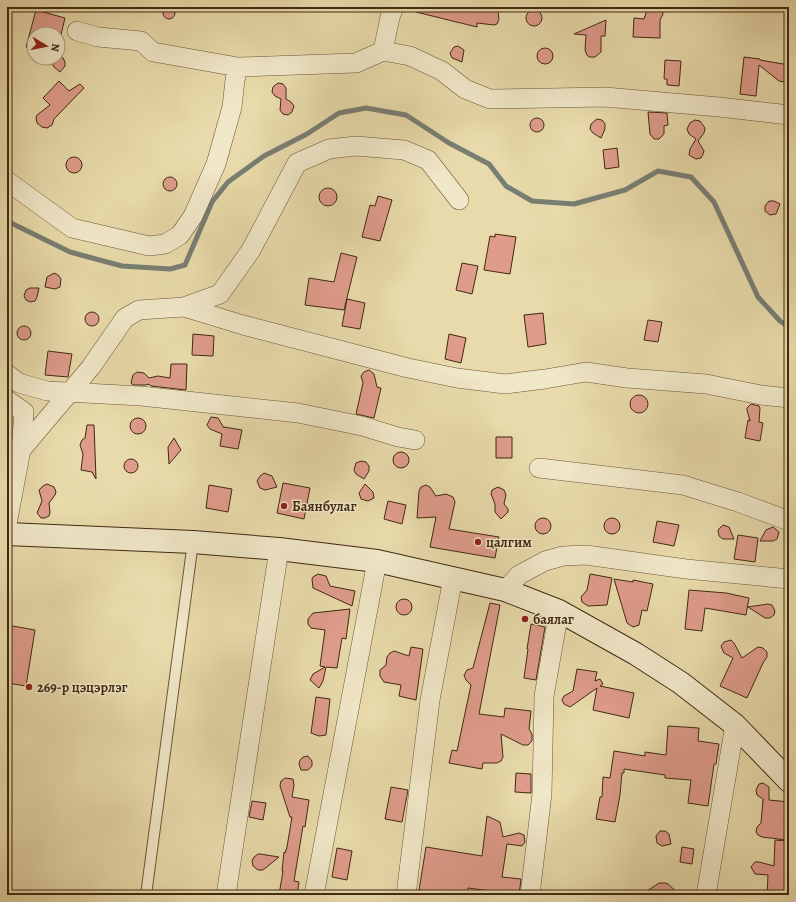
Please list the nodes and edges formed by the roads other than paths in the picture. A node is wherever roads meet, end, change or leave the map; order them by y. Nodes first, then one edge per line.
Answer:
1 (394, 7) edge
2 (77, 31) dead end
3 (383, 51) junction
4 (238, 67) junction
5 (789, 115) edge
6 (7, 182) edge
7 (459, 200) dead end
8 (184, 307) junction
9 (7, 374) edge
10 (70, 393) junction
11 (789, 398) edge
12 (7, 400) edge
13 (415, 440) dead end
14 (21, 450) junction
15 (539, 468) dead end
16 (789, 521) edge
17 (7, 524) edge
18 (7, 534) edge
19 (193, 542) junction
20 (279, 549) junction
21 (377, 561) junction
22 (453, 578) junction
23 (789, 579) edge
24 (505, 590) junction
25 (559, 611) junction
26 (736, 726) junction
27 (789, 781) edge
28 (146, 895) edge
29 (226, 895) edge
30 (314, 895) edge
31 (406, 895) edge
32 (530, 895) edge
33 (706, 895) edge

1 - 3 street
2 - 4 street
3 - 4 street
3 - 5 street
4 - 6 street
7 - 8 street
8 - 10 street
8 - 11 street
9 - 10 street
10 - 13 street
10 - 14 street
12 - 14 street
14 - 17 street
15 - 16 street
18 - 19 street
19 - 20 street
19 - 28 lane
20 - 21 street
20 - 29 street
21 - 22 street
21 - 30 street
22 - 24 street
22 - 31 street
23 - 24 street
24 - 25 street
25 - 26 street
25 - 32 street
26 - 27 street
26 - 33 street

